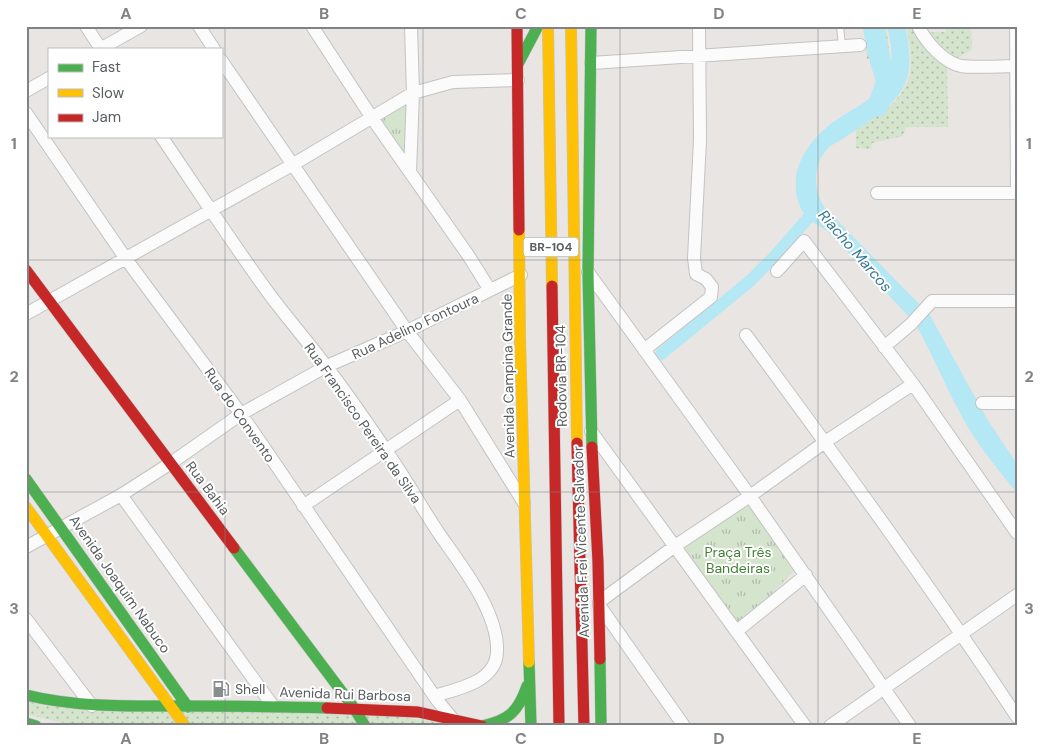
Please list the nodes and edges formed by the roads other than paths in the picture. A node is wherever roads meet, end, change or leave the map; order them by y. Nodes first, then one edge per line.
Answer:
1 (86, 26) edge
2 (141, 26) edge
3 (199, 26) edge
4 (312, 26) edge
5 (412, 26) edge
6 (517, 26) edge
7 (538, 26) edge
8 (548, 26) edge
9 (572, 26) edge
10 (591, 26) edge
11 (699, 26) edge
12 (840, 26) edge
13 (918, 26) edge
14 (1016, 26) edge
15 (860, 45) dead end
16 (842, 46) junction
17 (99, 48) edge
18 (102, 48) edge
19 (213, 48) edge
20 (700, 55) junction
21 (222, 61) edge
22 (591, 63) junction
23 (518, 64) junction
24 (1017, 66) edge
25 (48, 79) edge
26 (518, 80) junction
27 (26, 91) edge
28 (413, 93) junction
29 (26, 113) edge
30 (372, 118) junction
31 (161, 138) edge
32 (292, 165) junction
33 (410, 172) junction
34 (878, 193) dead end
35 (1017, 193) edge
36 (211, 210) junction
37 (126, 259) junction
38 (26, 270) edge
39 (777, 271) dead end
40 (588, 272) junction
41 (521, 274) junction
42 (490, 290) junction
43 (1017, 301) edge
44 (49, 302) junction
45 (26, 314) edge
46 (407, 331) junction
47 (746, 335) dead end
48 (884, 346) junction
49 (644, 350) junction
50 (327, 366) junction
51 (913, 384) junction
52 (460, 400) junction
53 (1017, 402) edge
54 (982, 403) dead end
55 (241, 414) junction
56 (591, 431) junction
57 (825, 442) junction
58 (386, 450) junction
59 (171, 464) junction
60 (26, 479) edge
61 (121, 495) junction
62 (750, 496) junction
63 (303, 506) junction
64 (26, 507) edge
65 (526, 507) junction
66 (62, 528) junction
67 (1017, 533) edge
68 (47, 536) junction
69 (675, 546) junction
70 (26, 547) edge
71 (806, 575) junction
72 (1017, 595) edge
73 (599, 604) junction
74 (26, 619) edge
75 (737, 631) junction
76 (962, 634) junction
77 (530, 676) junction
78 (885, 688) junction
79 (26, 695) edge
80 (434, 696) junction
81 (92, 706) junction
82 (273, 706) junction
83 (171, 707) junction
84 (188, 707) junction
85 (354, 708) junction
86 (1017, 717) edge
87 (452, 718) junction
88 (26, 723) edge
89 (36, 726) edge
90 (185, 726) edge
91 (365, 726) edge
92 (482, 726) edge
93 (531, 726) edge
94 (559, 726) edge
95 (584, 726) edge
96 (601, 726) edge
97 (684, 726) edge
98 (805, 726) edge
99 (830, 726) edge
100 (910, 726) edge

1 - 17 street
2 - 18 street
3 - 19 street
4 - 30 street
5 - 28 street
6 - 23 main road, Avenida Campina Grande
7 - 23 main road
8 - 94 main road, Rodovia BR-104 / BR-104
9 - 95 main road, Rodovia BR-104 / BR-104
10 - 22 main road, Avenida Frei Vicente Salvador
11 - 20 street
12 - 16 lane
13 - 24 street
14 - 24 street
15 - 16 street
16 - 20 street
20 - 22 street
20 - 49 street
21 - 32 street
22 - 40 main road, Avenida Frei Vicente Salvador
23 - 26 main road, Avenida Campina Grande
24 - 35 street
25 - 27 street
26 - 28 street
26 - 41 main road, Avenida Campina Grande
28 - 30 street
28 - 33 street
29 - 37 street, Rua do Convento
30 - 32 street
30 - 33 street
31 - 36 street, Rua Francisco Pereira da Silva
32 - 36 street
32 - 46 street
33 - 42 street
34 - 35 street
36 - 37 street
36 - 50 street, Rua Francisco Pereira da Silva
37 - 44 street
37 - 55 street, Rua do Convento
38 - 44 main road, Rua Bahia
39 - 48 street
40 - 49 street
40 - 56 main road, Avenida Frei Vicente Salvador
41 - 42 street, Rua Adelino Fontoura
41 - 65 main road, Avenida Campina Grande
42 - 46 street, Rua Adelino Fontoura
43 - 48 street
44 - 45 street
44 - 59 main road, Rua Bahia
46 - 50 street, Rua Adelino Fontoura
46 - 52 street
47 - 57 street
48 - 51 street
49 - 62 street
50 - 55 street, Rua Adelino Fontoura
50 - 58 street, Rua Francisco Pereira da Silva
51 - 57 street
51 - 67 street
52 - 58 street
52 - 65 street
53 - 54 street
55 - 59 street, Rua Adelino Fontoura
55 - 63 street, Rua do Convento
56 - 69 street
56 - 73 main road, Avenida Frei Vicente Salvador
57 - 62 street
57 - 76 street
58 - 63 street
58 - 80 street, Rua Francisco Pereira da Silva
59 - 61 street, Rua Adelino Fontoura
59 - 85 main road, Rua Bahia
60 - 66 main road, Avenida Joaquim Nabuco
61 - 66 street, Rua Adelino Fontoura
61 - 82 street
62 - 69 street
62 - 71 street
63 - 80 street, Rua do Convento
64 - 68 main road
65 - 77 main road, Avenida Campina Grande
66 - 68 street, Rua Adelino Fontoura
66 - 84 main road, Avenida Joaquim Nabuco
68 - 70 street, Rua Adelino Fontoura
68 - 83 main road
69 - 73 street
69 - 75 street
71 - 75 street
71 - 78 street
72 - 76 street
73 - 96 main road, Avenida Frei Vicente Salvador
73 - 97 street
74 - 81 street
75 - 98 street
76 - 78 street
76 - 86 street
77 - 92 main road
77 - 93 main road, Avenida Campina Grande
78 - 99 street
78 - 100 street
79 - 81 main road, Avenida Rui Barbosa
80 - 87 street, Rua do Convento
81 - 83 main road, Avenida Rui Barbosa
82 - 84 main road, Avenida Rui Barbosa
82 - 85 main road, Avenida Rui Barbosa
83 - 84 main road, Avenida Rui Barbosa
83 - 90 main road
85 - 87 main road, Avenida Rui Barbosa
85 - 91 main road, Rua Bahia
87 - 92 main road, Avenida Rui Barbosa
88 - 89 main road

